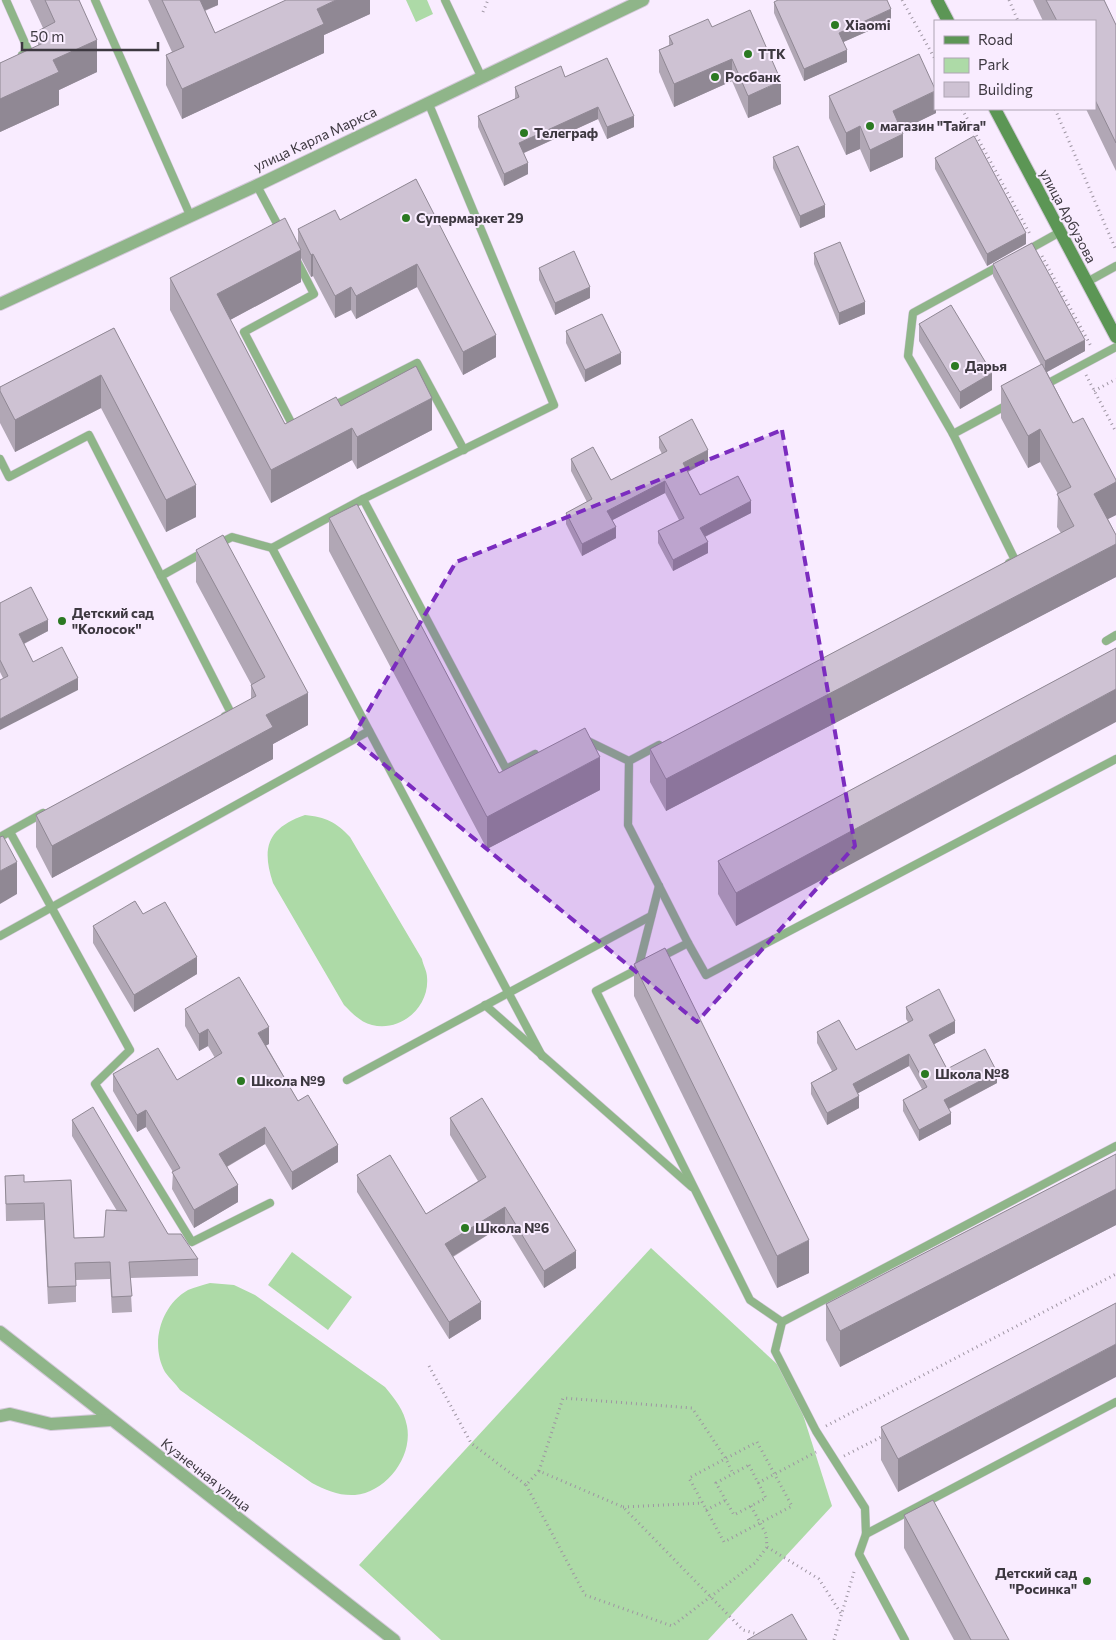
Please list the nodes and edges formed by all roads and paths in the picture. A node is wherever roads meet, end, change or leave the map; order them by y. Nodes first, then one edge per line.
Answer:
1 (6, 0) edge
2 (96, 0) edge
3 (445, 0) edge
4 (488, 0) edge
5 (643, 0) edge
6 (902, 0) edge
7 (937, 0) edge
8 (1009, 0) edge
9 (483, 12) dead end
10 (947, 20) edge
11 (1018, 20) edge
12 (934, 57) edge
13 (14, 59) edge
14 (481, 76) junction
15 (428, 102) junction
16 (996, 110) edge
17 (1055, 110) edge
18 (256, 184) junction
19 (190, 215) junction
20 (1060, 232) junction
21 (283, 235) edge
22 (1116, 250) edge
23 (292, 252) edge
24 (1020, 254) edge
25 (1012, 259) edge
26 (1116, 266) edge
27 (1087, 282) junction
28 (0, 304) edge
29 (1116, 337) edge
30 (1116, 347) edge
31 (1081, 366) junction
32 (1116, 379) edge
33 (1038, 388) edge
34 (1094, 391) junction
35 (1021, 398) edge
36 (320, 412) edge
37 (302, 422) edge
38 (1116, 432) edge
39 (953, 434) junction
40 (464, 450) junction
41 (0, 459) edge
42 (9, 477) junction
43 (0, 478) edge
44 (364, 500) junction
45 (272, 548) junction
46 (998, 569) edge
47 (161, 576) junction
48 (1116, 636) edge
49 (1106, 641) dead end
50 (214, 722) edge
51 (369, 731) junction
52 (574, 734) edge
53 (664, 743) edge
54 (540, 752) edge
55 (1116, 759) edge
56 (629, 761) junction
57 (52, 809) edge
58 (10, 832) junction
59 (0, 837) edge
60 (659, 886) junction
61 (52, 907) junction
62 (651, 916) junction
63 (0, 936) edge
64 (688, 943) junction
65 (655, 960) edge
66 (646, 964) edge
67 (638, 969) junction
68 (509, 993) junction
69 (486, 1005) junction
70 (542, 1056) junction
71 (347, 1080) dead end
72 (1116, 1146) edge
73 (695, 1190) junction
74 (270, 1203) dead end
75 (1116, 1274) edge
76 (782, 1322) junction
77 (0, 1332) edge
78 (428, 1366) dead end
79 (1116, 1402) edge
80 (0, 1416) edge
81 (111, 1420) junction
82 (816, 1431) junction
83 (887, 1434) edge
84 (826, 1446) junction
85 (726, 1459) junction
86 (834, 1461) junction
87 (539, 1471) junction
88 (733, 1474) junction
89 (774, 1474) junction
90 (758, 1483) junction
91 (526, 1485) junction
92 (726, 1500) junction
93 (703, 1504) junction
94 (751, 1506) junction
95 (623, 1507) junction
96 (706, 1510) junction
97 (760, 1522) junction
98 (866, 1534) junction
99 (767, 1547) junction
100 (859, 1554) junction
101 (710, 1596) junction
102 (842, 1614) junction
103 (768, 1637) edge
104 (394, 1640) edge
105 (834, 1640) edge
106 (905, 1640) edge

1 - 13 lane
2 - 19 lane
3 - 14 lane
4 - 9 path
5 - 14 street, улица Карла Маркса
6 - 12 path
7 - 10 street
8 - 11 path
14 - 15 street, улица Карла Маркса
15 - 18 street, улица Карла Маркса
15 - 40 lane
16 - 20 street, улица Арбузова
17 - 22 path
18 - 19 street, улица Карла Маркса
18 - 21 lane
19 - 28 street, улица Карла Маркса
20 - 24 lane
20 - 27 street, улица Арбузова
23 - 37 lane
25 - 39 lane
26 - 27 lane
27 - 29 street, улица Арбузова
30 - 31 lane
31 - 33 lane
31 - 34 path
32 - 34 path
34 - 38 path
35 - 39 lane
36 - 40 lane
39 - 46 lane
40 - 44 lane
41 - 42 lane
42 - 43 lane
42 - 47 lane
44 - 45 lane
44 - 54 lane
45 - 47 lane
45 - 51 lane
47 - 50 lane
48 - 49 lane
51 - 61 lane
51 - 68 lane
52 - 56 lane
53 - 56 lane
55 - 64 lane
56 - 60 lane
57 - 58 lane
58 - 59 lane
58 - 61 lane
60 - 62 lane
60 - 64 lane
61 - 63 lane
61 - 74 lane
62 - 67 lane
62 - 68 lane
64 - 65 lane
66 - 67 lane
67 - 73 lane
68 - 69 lane
68 - 70 lane
69 - 70 lane
69 - 71 lane
70 - 73 lane
72 - 76 lane
73 - 76 lane
75 - 82 path
76 - 82 lane
77 - 81 street, Кузнечная улица
78 - 91 path
79 - 98 lane
80 - 81 street
81 - 104 street, Кузнечная улица
82 - 84 lane
83 - 86 path
84 - 86 lane
84 - 89 path
85 - 87 path
85 - 88 path
85 - 89 path
85 - 93 path
86 - 98 lane
87 - 91 path
87 - 95 path
88 - 90 path
88 - 92 path
89 - 90 path
89 - 97 path
90 - 94 path
91 - 101 path
92 - 94 path
92 - 96 path
93 - 95 path
93 - 96 path
94 - 97 path
95 - 101 path
96 - 97 path
97 - 99 path
98 - 100 lane
99 - 101 path
99 - 102 path
100 - 102 path
100 - 106 lane
101 - 103 path
102 - 105 path

